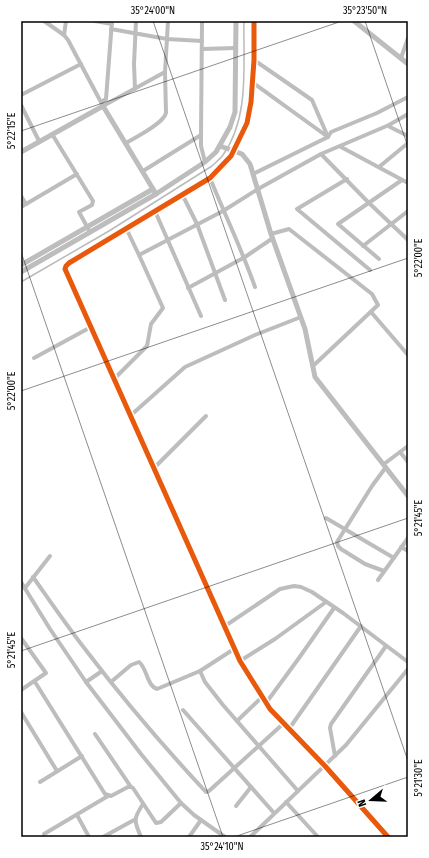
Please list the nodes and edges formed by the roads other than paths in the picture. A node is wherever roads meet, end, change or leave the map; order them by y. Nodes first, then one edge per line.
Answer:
1 (44, 21) edge
2 (66, 21) edge
3 (94, 21) edge
4 (136, 21) edge
5 (168, 21) edge
6 (202, 21) edge
7 (236, 21) edge
8 (254, 21) edge
9 (354, 21) edge
10 (112, 25) edge
11 (64, 34) junction
12 (135, 34) junction
13 (408, 38) edge
14 (167, 39) junction
15 (202, 41) junction
16 (236, 48) junction
17 (202, 49) junction
18 (401, 58) junction
19 (254, 60) junction
20 (81, 64) junction
21 (408, 64) edge
22 (165, 72) junction
23 (252, 82) junction
24 (135, 89) junction
25 (21, 95) edge
26 (408, 97) edge
27 (102, 104) junction
28 (21, 106) edge
29 (408, 114) edge
30 (389, 125) junction
31 (52, 134) junction
32 (200, 135) junction
33 (408, 136) edge
34 (328, 137) junction
35 (39, 141) junction
36 (126, 143) junction
37 (408, 143) edge
38 (220, 146) junction
39 (341, 147) junction
40 (233, 151) junction
41 (21, 152) edge
42 (321, 154) junction
43 (205, 162) junction
44 (379, 167) junction
45 (143, 171) junction
46 (77, 174) junction
47 (253, 174) junction
48 (210, 178) junction
49 (346, 180) junction
50 (402, 180) junction
51 (408, 183) edge
52 (153, 189) junction
53 (258, 189) junction
54 (156, 194) junction
55 (21, 196) edge
56 (183, 196) junction
57 (368, 202) junction
58 (26, 204) junction
59 (21, 207) edge
60 (223, 210) junction
61 (155, 211) junction
62 (408, 211) edge
63 (391, 223) junction
64 (197, 224) junction
65 (87, 227) junction
66 (126, 228) junction
67 (90, 232) junction
68 (272, 236) junction
69 (168, 240) junction
70 (408, 240) edge
71 (363, 246) junction
72 (139, 255) junction
73 (245, 257) junction
74 (379, 259) dead end
75 (21, 265) edge
76 (370, 270) dead end
77 (21, 271) edge
78 (214, 274) junction
79 (255, 287) dead end
80 (188, 288) junction
81 (225, 300) dead end
82 (370, 312) junction
83 (201, 316) dead end
84 (301, 317) junction
85 (91, 327) junction
86 (408, 355) edge
87 (34, 358) dead end
88 (313, 366) junction
89 (114, 379) junction
90 (130, 416) junction
91 (206, 416) dead end
92 (408, 446) edge
93 (400, 452) junction
94 (408, 462) edge
95 (385, 466) junction
96 (154, 468) junction
97 (408, 496) edge
98 (326, 518) dead end
99 (345, 530) junction
100 (408, 538) edge
101 (401, 547) junction
102 (408, 551) edge
103 (50, 556) dead end
104 (394, 558) junction
105 (384, 571) junction
106 (33, 577) junction
107 (378, 580) dead end
108 (21, 582) edge
109 (25, 588) junction
110 (326, 602) junction
111 (334, 608) junction
112 (225, 626) junction
113 (361, 626) junction
114 (21, 638) edge
115 (386, 646) junction
116 (234, 649) junction
117 (240, 661) junction
118 (408, 662) edge
119 (408, 669) edge
120 (102, 671) junction
121 (200, 671) junction
122 (35, 682) junction
123 (86, 682) junction
124 (111, 682) junction
125 (21, 684) edge
126 (22, 690) edge
127 (262, 697) junction
128 (266, 703) junction
129 (183, 710) dead end
130 (21, 712) edge
131 (238, 721) junction
132 (284, 723) junction
133 (289, 729) junction
134 (95, 734) dead end
135 (259, 745) junction
136 (82, 756) junction
137 (335, 756) junction
138 (325, 766) junction
139 (234, 768) junction
140 (57, 771) junction
141 (40, 782) dead end
142 (131, 787) junction
143 (251, 787) junction
144 (298, 791) junction
145 (108, 796) junction
146 (286, 802) junction
147 (181, 803) junction
148 (143, 804) junction
149 (236, 806) dead end
150 (274, 813) junction
151 (77, 815) junction
152 (134, 820) junction
153 (201, 820) junction
154 (44, 834) dead end
155 (90, 837) edge
156 (103, 837) edge
157 (141, 837) edge
158 (189, 837) edge
159 (225, 837) edge
160 (250, 837) edge
161 (318, 837) edge
162 (388, 837) edge

1 - 11 street
2 - 11 street
3 - 10 street
4 - 12 street
5 - 14 street
6 - 15 street
7 - 16 street
8 - 19 street
9 - 18 street
10 - 12 street
10 - 27 street
11 - 20 street
12 - 14 street
12 - 24 street
13 - 18 street
14 - 15 street
14 - 22 street
15 - 17 street
16 - 17 street
16 - 38 street
17 - 32 street
18 - 21 street
19 - 23 street
19 - 34 street
20 - 25 street
20 - 27 street
22 - 24 street
22 - 36 street
23 - 34 street
23 - 40 street
24 - 27 street
26 - 34 street
27 - 31 street
27 - 36 street
28 - 35 street
29 - 30 street
30 - 33 street
30 - 39 street
31 - 35 street
31 - 46 street
32 - 43 street
32 - 45 street
34 - 47 street
35 - 41 street
36 - 45 street
37 - 44 street
38 - 40 street
38 - 43 street
39 - 42 street
39 - 44 street
40 - 47 street
40 - 48 street
42 - 49 street
42 - 53 street
43 - 54 street
44 - 50 street
45 - 52 street
46 - 58 street
46 - 65 street
47 - 53 street
48 - 56 street
48 - 60 street
49 - 57 street
49 - 76 street
50 - 51 street
50 - 57 street
52 - 54 street
52 - 65 street
53 - 60 street
53 - 68 street
54 - 67 street
55 - 58 street
56 - 61 street
56 - 64 street
57 - 63 street
57 - 71 street
58 - 59 street
60 - 64 street
60 - 73 street
61 - 66 street
61 - 69 street
62 - 63 street
63 - 70 street
63 - 71 street
64 - 69 street
64 - 78 street
65 - 67 street
65 - 75 street
66 - 72 street
66 - 85 street
67 - 77 street
68 - 73 street
68 - 82 street
68 - 84 street
69 - 72 street
69 - 80 street
71 - 74 street
72 - 89 street
73 - 78 street
73 - 79 street
78 - 80 street
78 - 81 street
80 - 83 street
82 - 86 street
82 - 88 street
84 - 88 street
84 - 90 street
85 - 87 street
85 - 89 street
88 - 95 street
89 - 90 street
90 - 96 street
91 - 96 street
92 - 93 street
93 - 94 street
93 - 95 street
95 - 97 street
95 - 99 street
96 - 112 street
98 - 99 street
99 - 104 street
99 - 105 street
100 - 101 street
101 - 102 street
101 - 104 street
103 - 106 street
104 - 105 street
105 - 107 street
106 - 109 street
106 - 120 street
108 - 109 street
109 - 123 street
110 - 111 street
110 - 112 street
110 - 117 street
111 - 113 street
111 - 128 street
112 - 116 street
113 - 115 street
113 - 133 street
114 - 122 street
115 - 118 street
115 - 137 street
116 - 117 street
116 - 121 street
117 - 127 street
119 - 137 street
120 - 123 street
120 - 124 street
121 - 124 street
121 - 131 street
122 - 126 street
122 - 136 street
123 - 147 street
124 - 139 street
125 - 126 street
127 - 128 street
127 - 131 street
128 - 132 street
129 - 139 street
130 - 140 street
131 - 135 street
132 - 133 street
132 - 135 street
133 - 138 street
134 - 142 street
135 - 139 street
135 - 144 street
136 - 140 street
136 - 145 street
137 - 138 street
138 - 144 street
138 - 162 street
139 - 143 street
140 - 141 street
142 - 145 street
142 - 148 street
143 - 149 street
143 - 150 street
144 - 146 street
145 - 151 street
146 - 150 street
146 - 161 street
147 - 148 street
147 - 153 street
148 - 152 street
150 - 160 street
151 - 154 street
151 - 155 street
152 - 156 street
152 - 157 street
153 - 158 street
153 - 159 street

